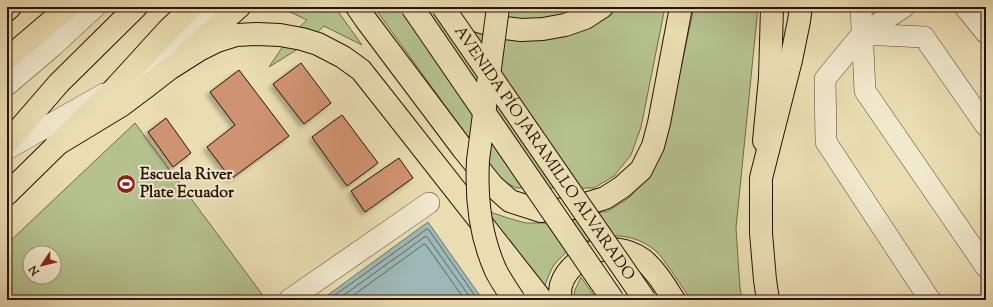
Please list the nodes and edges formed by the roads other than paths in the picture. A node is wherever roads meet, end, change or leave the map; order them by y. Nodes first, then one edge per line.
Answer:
1 (10, 7) edge
2 (68, 7) edge
3 (95, 7) edge
4 (136, 7) edge
5 (192, 7) edge
6 (214, 7) edge
7 (238, 7) edge
8 (357, 7) edge
9 (412, 7) edge
10 (443, 7) edge
11 (455, 7) edge
12 (498, 7) edge
13 (602, 7) edge
14 (681, 7) edge
15 (772, 7) edge
16 (802, 7) edge
17 (861, 7) edge
18 (904, 7) edge
19 (965, 7) edge
20 (7, 10) edge
21 (986, 33) edge
22 (862, 34) junction
23 (7, 59) edge
24 (169, 69) junction
25 (7, 85) edge
26 (116, 87) junction
27 (986, 126) edge
28 (7, 143) edge
29 (56, 145) junction
30 (7, 148) edge
31 (761, 178) junction
32 (7, 179) edge
33 (7, 194) edge
34 (429, 203) dead end
35 (986, 267) edge
36 (289, 300) edge
37 (514, 300) edge
38 (542, 300) edge
39 (560, 300) edge
40 (613, 300) edge
41 (645, 300) edge
42 (674, 300) edge
43 (768, 300) edge
44 (930, 300) edge

1 - 20 main road
2 - 23 main road
3 - 25 street
4 - 28 main road
5 - 26 main road
6 - 26 street
7 - 24 main road
8 - 14 main road
9 - 40 main road, AVENIDA PÍO JARAMILLO ALVARADO, bridge
10 - 41 main road, AVENIDA PÍO JARAMILLO ALVARADO, bridge
11 - 13 main road
12 - 37 main road, bridge
15 - 31 main road
16 - 31 main road
17 - 22 street
18 - 22 street
19 - 21 street
22 - 27 street
22 - 35 street
22 - 44 street
24 - 29 main road
24 - 38 main road
26 - 29 main road
26 - 30 street
29 - 32 main road
29 - 33 main road
31 - 43 main road
34 - 36 street
39 - 42 main road

